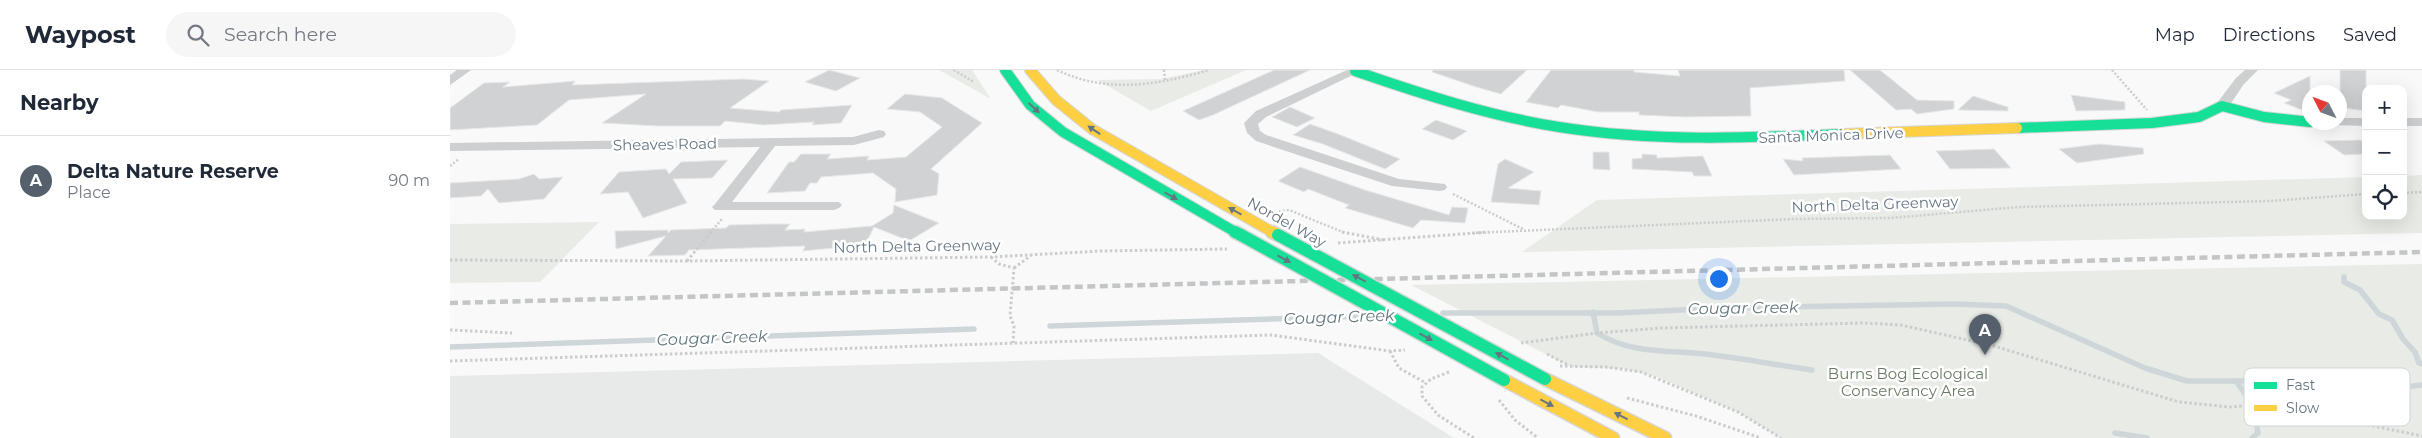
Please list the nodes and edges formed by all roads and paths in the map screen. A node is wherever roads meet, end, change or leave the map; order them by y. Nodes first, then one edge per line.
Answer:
1 (465, 70) edge
2 (480, 70) edge
3 (954, 70) edge
4 (1005, 70) edge
5 (1030, 70) edge
6 (1058, 70) edge
7 (1164, 70) edge
8 (1209, 70) edge
9 (1356, 70) edge
10 (2112, 70) edge
11 (2252, 70) edge
12 (1165, 80) junction
13 (450, 81) edge
14 (974, 82) dead end
15 (2140, 103) dead end
16 (2222, 106) junction
17 (2302, 121) edge
18 (2347, 122) edge
19 (2362, 122) edge
20 (2407, 122) edge
21 (2422, 122) edge
22 (880, 134) dead end
23 (771, 142) junction
24 (450, 147) edge
25 (1440, 187) dead end
26 (2422, 192) edge
27 (2407, 193) edge
28 (2362, 194) edge
29 (1462, 198) dead end
30 (834, 205) dead end
31 (1269, 213) dead end
32 (724, 216) dead end
33 (1524, 229) junction
34 (1385, 240) junction
35 (1336, 243) dead end
36 (1229, 249) dead end
37 (1033, 254) junction
38 (991, 257) junction
39 (450, 260) edge
40 (686, 261) junction
41 (1014, 268) junction
42 (450, 330) edge
43 (1597, 332) dead end
44 (512, 333) dead end
45 (1013, 343) junction
46 (450, 361) edge
47 (1571, 367) dead end
48 (1493, 395) dead end
49 (1625, 397) dead end
50 (2244, 406) edge
51 (2371, 426) edge
52 (2422, 436) edge
53 (1474, 438) edge
54 (1538, 438) edge
55 (1613, 438) edge
56 (1665, 438) edge
57 (1761, 438) edge
58 (1781, 438) edge

1 - 2 street
1 - 13 street
3 - 14 path
4 -> 55 main road, bridge
56 -> 5 main road, Nordel Way, bridge
6 - 12 path
7 - 12 path
8 - 12 path
9 - 16 main road, Santa Monica Drive
9 - 25 street
10 - 15 path
11 - 16 street
16 - 17 main road
18 - 19 street
20 - 21 street
22 - 23 street, Sheaves Road
23 - 24 street, Sheaves Road
23 - 30 street
26 - 27 path
28 - 33 path, North Delta Greenway
29 - 33 path
31 - 34 path, North Delta Greenway
32 - 40 path
33 - 34 path, North Delta Greenway
34 - 35 path, North Delta Greenway
36 - 37 path, North Delta Greenway
37 - 38 path, North Delta Greenway
37 - 41 path
38 - 40 path, North Delta Greenway
38 - 41 path
39 - 40 path, North Delta Greenway
41 - 45 path
42 - 44 path
43 - 50 path
45 - 46 path
45 - 53 path
47 - 58 path
48 - 54 path
49 - 57 path
51 - 52 path

